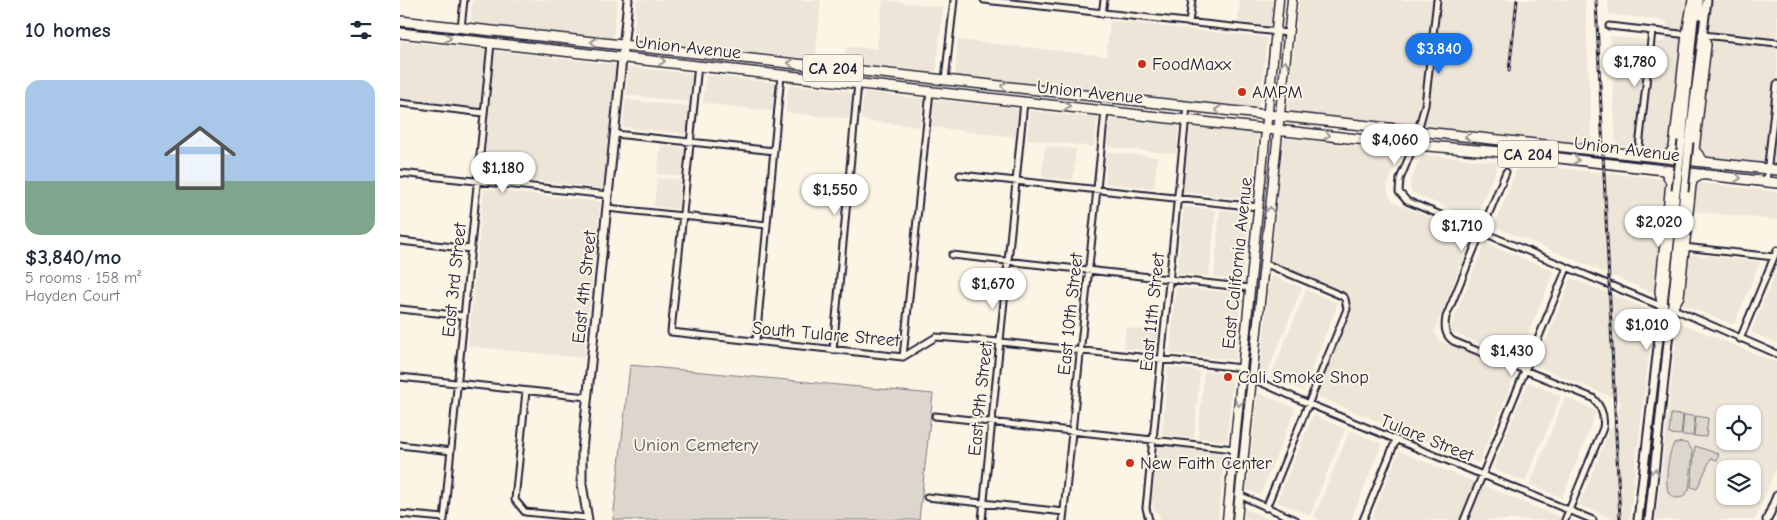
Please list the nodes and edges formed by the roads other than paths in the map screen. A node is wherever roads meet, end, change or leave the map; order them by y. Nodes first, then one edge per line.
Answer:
1 (464, 0) edge
2 (628, 0) edge
3 (954, 0) edge
4 (984, 0) edge
5 (1104, 0) edge
6 (1192, 0) edge
7 (1279, 0) edge
8 (1292, 0) edge
9 (1437, 0) edge
10 (1696, 0) edge
11 (1707, 0) edge
12 (1019, 2) edge
13 (1102, 14) junction
14 (400, 21) edge
15 (1189, 24) junction
16 (1610, 26) dead end
17 (462, 28) junction
18 (1652, 31) junction
19 (400, 32) edge
20 (1276, 32) junction
21 (1288, 33) junction
22 (1694, 35) junction
23 (491, 42) junction
24 (1777, 43) edge
25 (623, 45) junction
26 (622, 56) junction
27 (698, 65) junction
28 (782, 74) junction
29 (945, 80) junction
30 (858, 83) junction
31 (1777, 84) edge
32 (891, 86) junction
33 (930, 90) junction
34 (1024, 101) junction
35 (400, 104) edge
36 (1187, 106) junction
37 (1105, 110) junction
38 (484, 114) junction
39 (1266, 115) junction
40 (1280, 116) junction
41 (1186, 119) junction
42 (1266, 128) junction
43 (1279, 130) junction
44 (1418, 132) junction
45 (615, 134) junction
46 (690, 142) junction
47 (1414, 145) junction
48 (1639, 147) dead end
49 (1674, 148) junction
50 (1694, 150) junction
51 (774, 151) junction
52 (1666, 158) junction
53 (1704, 162) junction
54 (1666, 170) junction
55 (1772, 170) edge
56 (1506, 172) dead end
57 (400, 173) edge
58 (960, 174) dead end
59 (1703, 174) junction
60 (477, 181) junction
61 (1016, 181) junction
62 (1671, 182) junction
63 (1766, 182) junction
64 (1777, 183) edge
65 (1691, 185) junction
66 (1097, 189) junction
67 (1680, 191) junction
68 (608, 195) junction
69 (1178, 198) junction
70 (1258, 207) junction
71 (607, 208) junction
72 (683, 216) junction
73 (767, 225) junction
74 (1256, 226) junction
75 (1481, 232) junction
76 (400, 241) edge
77 (1684, 247) junction
78 (471, 248) junction
79 (1777, 250) edge
80 (952, 255) dead end
81 (1774, 257) junction
82 (1008, 261) junction
83 (1264, 263) junction
84 (1567, 268) junction
85 (1088, 270) junction
86 (1170, 279) junction
87 (1250, 288) junction
88 (1668, 308) junction
89 (400, 309) edge
90 (464, 316) junction
91 (1256, 326) junction
92 (1245, 338) junction
93 (1740, 339) junction
94 (756, 342) junction
95 (1000, 342) junction
96 (833, 350) junction
97 (1080, 351) junction
98 (1777, 354) edge
99 (904, 357) junction
100 (1161, 360) junction
101 (1242, 368) junction
102 (1525, 371) junction
103 (400, 377) edge
104 (1251, 378) junction
105 (458, 384) junction
106 (526, 391) junction
107 (587, 397) junction
108 (1309, 404) junction
109 (935, 416) dead end
110 (992, 423) junction
111 (1650, 424) junction
112 (1659, 426) junction
113 (1072, 431) junction
114 (1153, 440) junction
115 (1396, 440) junction
116 (400, 446) edge
117 (1234, 449) junction
118 (451, 451) junction
119 (1482, 475) junction
120 (1240, 485) junction
121 (1239, 495) junction
122 (1777, 496) edge
123 (927, 497) dead end
124 (983, 503) junction
125 (1266, 508) junction
126 (1569, 511) junction
127 (1064, 512) junction
128 (400, 514) edge
129 (444, 519) edge
130 (587, 519) edge
131 (982, 520) edge
132 (1063, 520) edge
133 (1149, 520) edge
134 (1227, 520) edge
135 (1237, 520) edge
136 (1296, 520) edge
137 (1363, 520) edge
138 (1464, 520) edge
139 (1565, 520) edge
140 (1593, 520) edge
141 (1638, 520) edge
142 (1650, 520) edge
143 (1767, 520) edge

1 - 17 street
2 - 25 main road, East 4th Street
3 - 29 street
4 - 12 street
5 - 13 street
6 - 15 street
7 - 20 main road, East California Avenue
8 - 21 main road, East California Avenue
9 - 44 street
10 - 22 highway
10 - 22 main road
11 - 22 main road
12 - 13 street
13 - 15 street
14 - 17 highway, Union Avenue / CA 204
15 - 20 street
16 - 18 street
25 -> 17 highway, Union Avenue / CA 204
18 - 22 street
18 - 48 street
19 -> 23 highway, Union Avenue / CA 204
20 - 21 street
20 - 39 main road, East California Avenue
40 -> 21 main road, East California Avenue
22 - 24 street
22 - 49 highway
22 - 50 highway
22 - 67 main road, bridge
23 - 26 highway, Union Avenue / CA 204
23 - 38 street, East 3rd Street
25 - 26 main road, East 4th Street
29 -> 25 highway, Union Avenue / CA 204
26 -> 27 highway, Union Avenue / CA 204
26 - 45 main road, East 4th Street
27 - 28 highway, Union Avenue / CA 204
27 - 46 street
28 - 30 highway, Union Avenue / CA 204
28 - 51 street
29 - 32 highway
36 -> 29 highway, Union Avenue / CA 204
30 - 32 highway, Union Avenue / CA 204
30 - 96 street
31 - 55 street
32 - 33 highway, Union Avenue / CA 204
33 - 34 highway, Union Avenue / CA 204
33 - 99 street
34 -> 37 highway, Union Avenue / CA 204
34 - 61 street, East 9th Street
35 - 38 street
39 -> 36 highway, Union Avenue / CA 204
36 - 41 street, East 11th Street
37 - 41 highway, Union Avenue / CA 204
37 - 66 street, East 10th Street
38 - 60 street, East 3rd Street
39 - 40 highway, Union Avenue / CA 204
39 - 42 main road, East California Avenue
40 - 43 main road, East California Avenue
40 - 44 highway, Union Avenue / CA 204
41 - 42 highway, Union Avenue / CA 204
41 - 69 street, East 11th Street
42 - 43 highway, Union Avenue / CA 204
42 - 70 main road, East California Avenue
43 -> 47 highway, Union Avenue / CA 204
83 -> 43 main road, East California Avenue
44 - 47 street
52 -> 44 highway, Union Avenue / CA 204
45 - 46 street
45 - 68 main road, East 4th Street
46 - 51 street
46 - 72 street
47 -> 54 highway, Union Avenue / CA 204
47 - 75 street
49 - 50 highway
49 - 52 highway
50 - 53 highway
51 - 73 street
52 - 53 highway, Union Avenue / CA 204
53 - 55 highway, Union Avenue / CA 204
54 - 59 highway, Union Avenue / CA 204
54 - 62 highway
55 - 63 street
56 - 75 street
57 - 60 street
58 - 61 street
59 -> 63 highway, Union Avenue / CA 204
59 - 65 highway
60 - 68 street
60 - 78 street, East 3rd Street
61 - 66 street
61 - 82 street, East 9th Street
62 - 65 highway
62 - 88 highway
63 - 64 highway, Union Avenue / CA 204
65 - 77 highway
66 - 69 street
66 - 85 street, East 10th Street
67 - 88 main road
67 - 88 main road
68 - 71 main road, East 4th Street
69 - 70 street
69 - 86 street, East 11th Street
70 - 74 main road, East California Avenue
71 - 72 street
71 - 107 main road, East 4th Street
72 - 73 street
72 - 94 street, South Tulare Street
73 - 94 street
74 - 83 main road
74 - 87 main road, East California Avenue
75 - 84 street
75 - 102 street
76 - 78 street
77 - 81 street
77 - 88 highway
78 - 90 street, East 3rd Street
79 - 81 street
80 - 82 street
81 - 93 street
82 - 85 street
82 - 95 street, East 9th Street
83 - 91 main road, East California Avenue
83 - 108 street
84 - 88 street
84 - 102 street
85 - 86 street
85 - 97 street, East 10th Street
86 - 87 street
86 - 100 street, East 11th Street
87 - 91 main road
87 - 92 main road, East California Avenue
88 - 93 street
88 - 111 main road
88 - 112 main road
89 - 90 street
90 - 105 street, East 3rd Street
91 - 104 main road, East California Avenue
92 - 101 main road, East California Avenue
92 - 104 main road
93 - 98 street
94 - 96 street, South Tulare Street
95 - 97 street, South Tulare Street
95 - 99 street, South Tulare Street
95 - 110 street, East 9th Street
96 - 99 street, South Tulare Street
97 - 100 street, South Tulare Street
97 - 113 street, East 10th Street
100 - 101 street, South Tulare Street
100 - 114 street, East 11th Street
101 -> 117 main road, East California Avenue
102 - 119 street
102 - 126 street
103 - 105 street
104 - 108 street, Tulare Street
104 - 120 main road, East California Avenue
105 - 106 street
105 - 118 street, East 3rd Street
106 - 107 street
106 - 130 street
107 - 130 main road, East 4th Street
108 - 115 street, Tulare Street
108 - 125 street
109 - 110 street
110 - 113 street
110 - 124 street, East 9th Street
111 - 112 main road
111 - 141 main road
142 -> 112 main road
113 - 114 street
113 - 127 street, East 10th Street
114 - 117 street
114 - 133 street, East 11th Street
115 - 119 street, Tulare Street
115 - 137 street
116 - 118 street
117 - 120 main road
117 - 134 main road, East California Avenue
118 - 129 street, East 3rd Street
119 - 126 street, Tulare Street
119 - 138 street
120 - 121 main road, East California Avenue
121 - 125 street
121 - 135 main road, East California Avenue
122 - 143 main road
123 - 124 street
124 - 127 street
124 - 131 street, East 9th Street
125 - 136 street
126 - 139 street
126 - 140 street, Tulare Street
127 - 132 street, East 10th Street
128 - 129 street

